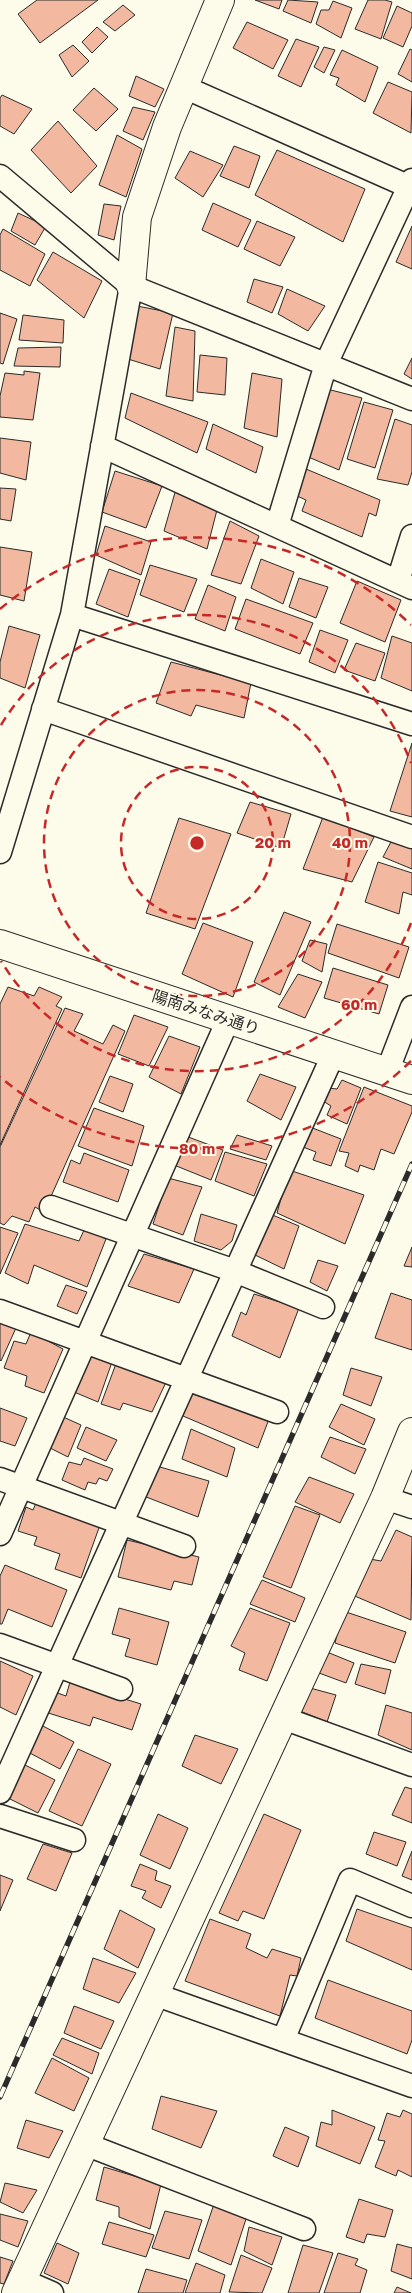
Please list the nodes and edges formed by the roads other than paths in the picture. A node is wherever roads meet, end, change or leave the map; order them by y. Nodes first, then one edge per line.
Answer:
1 (220, 0) edge
2 (184, 87) junction
3 (0, 176) edge
4 (411, 185) edge
5 (131, 286) junction
6 (326, 364) junction
7 (412, 399) edge
8 (102, 446) junction
9 (277, 526) junction
10 (412, 536) edge
11 (405, 584) edge
12 (72, 615) junction
13 (43, 709) junction
14 (412, 724) edge
15 (412, 837) edge
16 (0, 852) edge
17 (0, 944) edge
18 (412, 1007) edge
19 (228, 1020) junction
20 (333, 1054) junction
21 (400, 1076) edge
22 (51, 1207) dead end
23 (133, 1234) junction
24 (236, 1271) junction
25 (323, 1307) dead end
26 (0, 1311) edge
27 (86, 1341) junction
28 (186, 1380) junction
29 (277, 1412) dead end
30 (412, 1432) edge
31 (0, 1479) edge
32 (21, 1487) junction
33 (385, 1498) junction
34 (412, 1507) edge
35 (122, 1523) junction
36 (0, 1534) edge
37 (184, 1546) dead end
38 (0, 1645) edge
39 (58, 1665) junction
40 (121, 1690) dead end
41 (282, 1718) junction
42 (412, 1765) edge
43 (0, 1792) edge
44 (0, 1816) edge
45 (74, 1840) dead end
46 (412, 1906) edge
47 (154, 1994) junction
48 (283, 2040) junction
49 (412, 2086) edge
50 (85, 2144) junction
51 (304, 2228) dead end
52 (19, 2287) edge
53 (52, 2293) edge

1 - 2 street
2 - 4 street
2 - 5 street
3 - 5 street
4 - 6 street
5 - 6 street
5 - 8 street
6 - 7 street
6 - 9 street
8 - 9 street
8 - 12 street
9 - 11 street
10 - 11 street
12 - 13 street
12 - 14 street
13 - 15 street
13 - 16 street
17 - 19 street, 陽南みなみ通り
18 - 21 street
19 - 20 street, 陽南みなみ通り
19 - 23 street
20 - 21 street, 陽南みなみ通り
20 - 24 street
22 - 23 street
23 - 24 street
23 - 27 street
24 - 25 street
24 - 28 street
26 - 27 street
27 - 28 street
27 - 32 street
28 - 29 street
28 - 35 street
30 - 33 street
31 - 32 street
32 - 35 street
32 - 36 street
33 - 34 street
33 - 41 street
35 - 37 street
35 - 39 street
38 - 39 street
39 - 40 street
39 - 43 street
41 - 42 street
41 - 47 street
44 - 45 street
46 - 48 street
47 - 48 street
47 - 50 street
48 - 49 street
50 - 51 street
50 - 52 street
52 - 53 street

